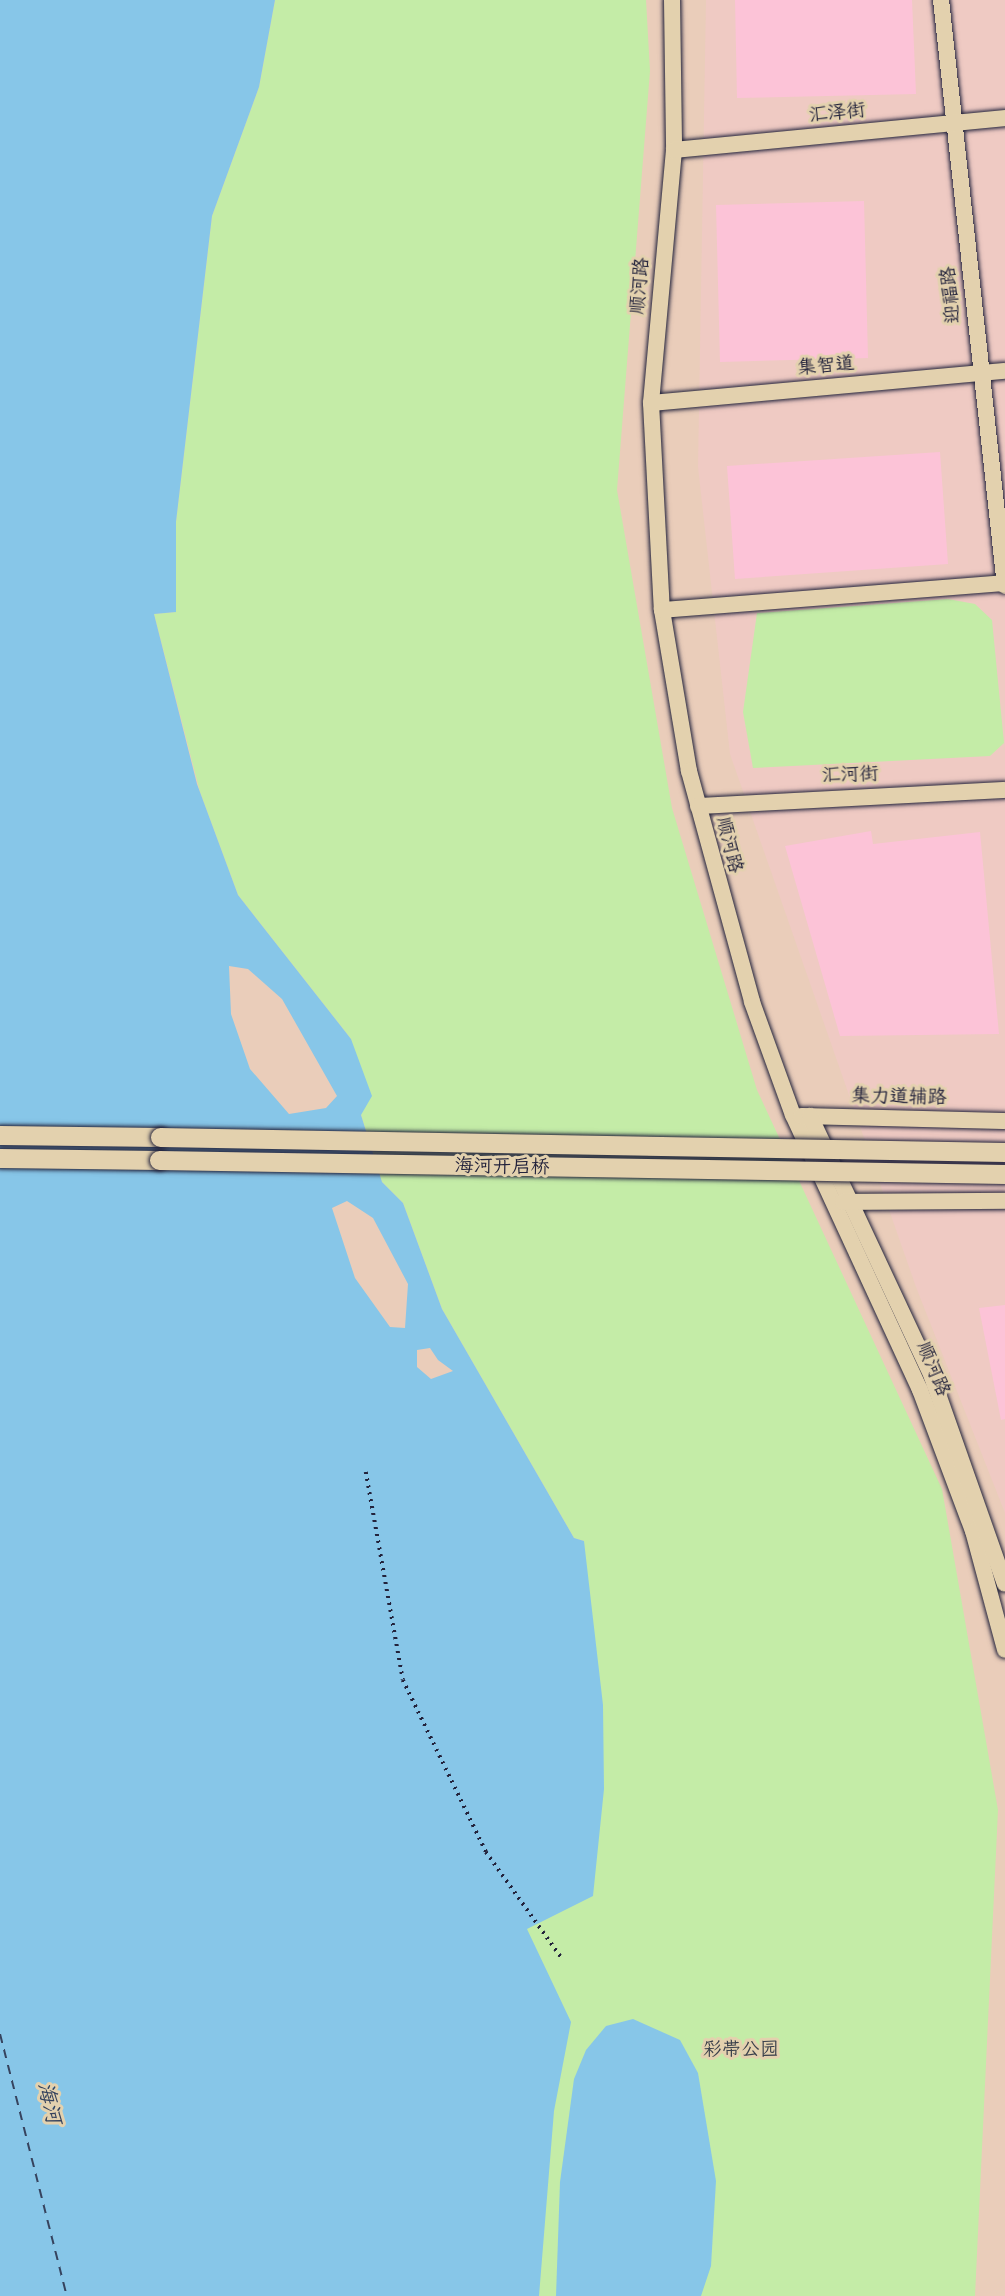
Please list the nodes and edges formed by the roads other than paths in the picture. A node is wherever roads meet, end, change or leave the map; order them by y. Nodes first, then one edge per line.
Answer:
1 (672, 0) edge
2 (941, 0) edge
3 (1005, 118) edge
4 (954, 123) junction
5 (674, 150) junction
6 (1005, 371) edge
7 (981, 373) junction
8 (651, 402) junction
9 (1005, 584) edge
10 (662, 610) junction
11 (1005, 790) edge
12 (698, 806) junction
13 (793, 1115) junction
14 (810, 1116) junction
15 (1005, 1121) edge
16 (0, 1135) edge
17 (1005, 1152) edge
18 (0, 1158) edge
19 (1005, 1174) edge
20 (1005, 1201) edge
21 (834, 1202) junction
22 (852, 1202) junction
23 (1005, 1584) edge
24 (1005, 1650) edge

1 - 5 street, 顺河路
2 - 4 street, 迎福路
3 - 4 street, 汇泽街
4 - 5 street, 汇泽街
4 - 7 street, 迎福路
5 - 8 street, 顺河路
6 - 7 street, 集智道
7 - 8 street, 集智道
7 - 9 street, 迎福路
8 - 10 street, 顺河路
9 - 10 street
10 - 12 street, 顺河路
11 - 12 street, 汇河街
12 - 13 street, 顺河路
13 - 14 street, 集力道辅路
13 - 21 street, 顺河路
14 - 15 street, 集力道辅路
14 - 22 street, 顺河路
16 - 17 main road, 海河开启桥, bridge
18 - 19 main road, 海河开启桥, bridge
20 - 22 street
21 - 22 street
21 - 24 street, 顺河路
22 - 23 street, 顺河路

